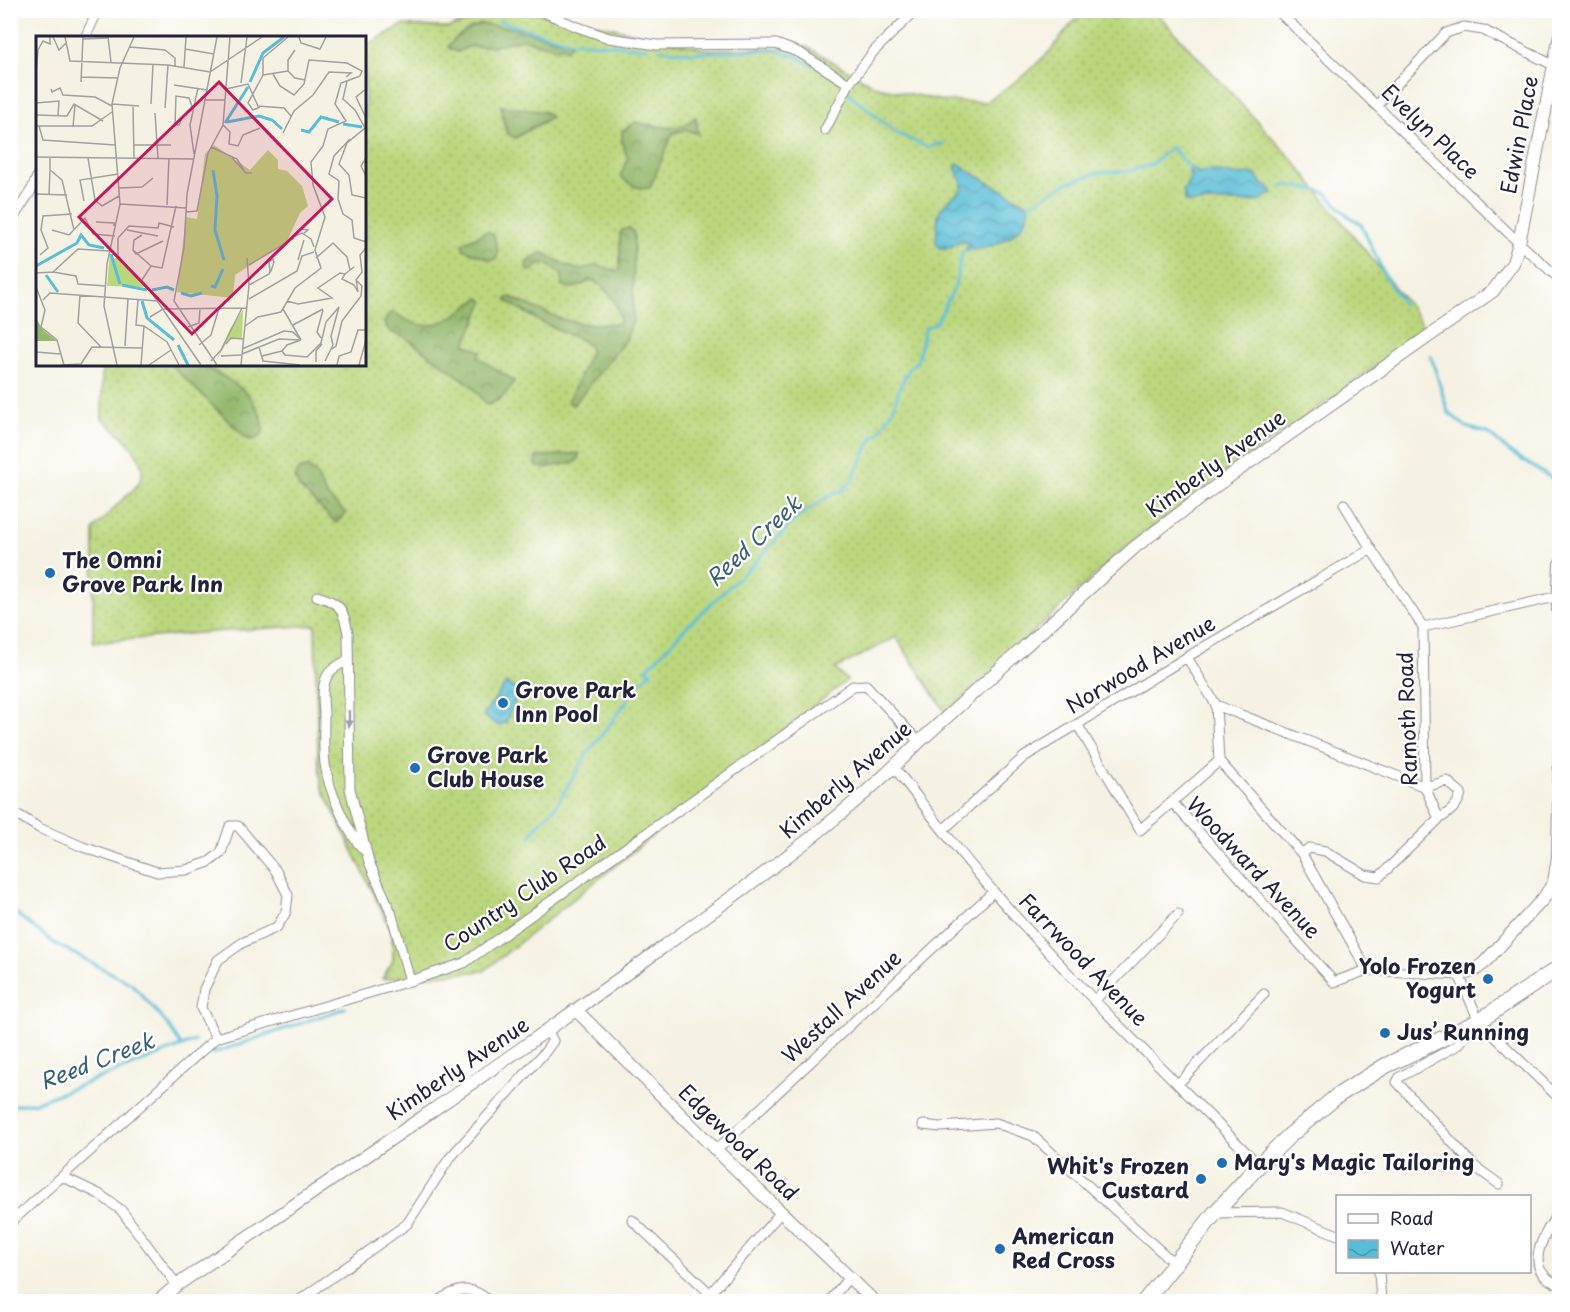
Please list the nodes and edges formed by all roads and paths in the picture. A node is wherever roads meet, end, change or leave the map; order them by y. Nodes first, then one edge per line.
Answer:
1 (98, 10) edge
2 (539, 10) edge
3 (916, 10) edge
4 (1277, 10) edge
5 (1560, 35) edge
6 (86, 36) edge
7 (1553, 65) junction
8 (849, 84) junction
9 (1377, 105) junction
10 (825, 130) dead end
11 (36, 179) edge
12 (10, 223) edge
13 (1519, 243) junction
14 (1560, 279) edge
15 (1344, 504) dead end
16 (1371, 549) junction
17 (1560, 564) edge
18 (316, 596) dead end
19 (1559, 596) edge
20 (1560, 620) edge
21 (1423, 627) junction
22 (1187, 657) junction
23 (348, 660) junction
24 (1216, 705) junction
25 (1077, 724) junction
26 (919, 742) junction
27 (1560, 749) edge
28 (1219, 761) junction
29 (894, 767) junction
30 (1425, 788) junction
31 (1173, 803) junction
32 (20, 816) dead end
33 (1439, 819) junction
34 (943, 830) junction
35 (366, 853) junction
36 (1302, 854) junction
37 (993, 892) junction
38 (1178, 914) dead end
39 (1560, 967) edge
40 (1367, 970) junction
41 (1459, 975) junction
42 (410, 981) junction
43 (1264, 994) dead end
44 (1094, 1000) junction
45 (576, 1010) junction
46 (1479, 1021) junction
47 (548, 1031) junction
48 (216, 1038) junction
49 (1178, 1084) junction
50 (1560, 1099) edge
51 (923, 1125) dead end
52 (716, 1150) junction
53 (1259, 1165) junction
54 (63, 1177) junction
55 (1499, 1184) dead end
56 (1560, 1210) edge
57 (781, 1212) junction
58 (1215, 1213) junction
59 (632, 1220) dead end
60 (10, 1223) edge
61 (1336, 1234) edge
62 (1175, 1264) junction
63 (1379, 1273) edge
64 (849, 1277) junction
65 (177, 1285) junction
66 (1560, 1285) edge
67 (710, 1293) junction
68 (299, 1300) edge
69 (157, 1302) edge
70 (436, 1302) edge
71 (490, 1302) edge
72 (703, 1302) edge
73 (719, 1302) edge
74 (829, 1302) edge
75 (875, 1302) edge
76 (1144, 1302) edge
77 (1381, 1302) edge

1 - 6 street
2 - 8 street
3 - 8 street
4 - 9 street, Evelyn Place
5 - 7 street, Edwin Place
7 - 9 street
7 - 13 street, Edwin Place
8 - 10 street
9 - 13 street, Evelyn Place
11 - 12 street
13 - 14 street, Evelyn Place
13 - 26 street, Kimberly Avenue
15 - 16 street
16 - 21 street
16 - 22 street, Norwood Avenue
17 - 19 street
18 - 23 street
19 - 20 street
19 - 21 street
21 - 30 street, Ramoth Road
22 - 24 street
22 - 25 street, Norwood Avenue
23 -> 35 street
23 - 35 street
24 - 28 street
24 - 30 street
25 - 31 street, Woodward Avenue
25 - 34 street, Norwood Avenue
26 - 29 street, Kimberly Avenue
26 - 42 street, Country Club Road
27 - 41 street
28 - 31 street
28 - 36 street
29 - 34 street, Farrwood Avenue
29 - 45 street, Kimberly Avenue
30 - 33 street, Ramoth Road
30 - 33 street
31 - 40 street, Woodward Avenue
32 - 48 street
33 - 36 street
34 - 37 street, Farrwood Avenue
35 - 42 street
36 - 40 street
37 - 44 street, Farrwood Avenue
37 - 52 street, Westall Avenue
38 - 44 street
39 - 46 main road
40 - 41 street, Woodward Avenue
41 - 46 street
42 - 48 street, Country Club Road
43 - 49 street
44 - 49 street, Farrwood Avenue
45 - 47 street, Kimberly Avenue
45 - 52 street, Edgewood Road
46 - 50 street
46 - 53 main road
46 - 55 street
47 - 65 street, Kimberly Avenue
47 - 68 street
48 - 54 street, Country Club Road
49 - 53 street, Farrwood Avenue
51 - 62 street
52 - 57 street, Edgewood Road
53 - 58 main road
54 - 60 street, Country Club Road
54 - 65 street
56 - 66 street
57 - 64 street, Edgewood Road
57 - 67 street
58 - 61 street
58 - 62 main road
59 - 67 street
62 - 76 main road
63 - 77 street
64 - 74 street
64 - 75 street, Edgewood Road
65 - 69 street, Kimberly Avenue
67 - 72 street
67 - 73 street
70 - 71 street

